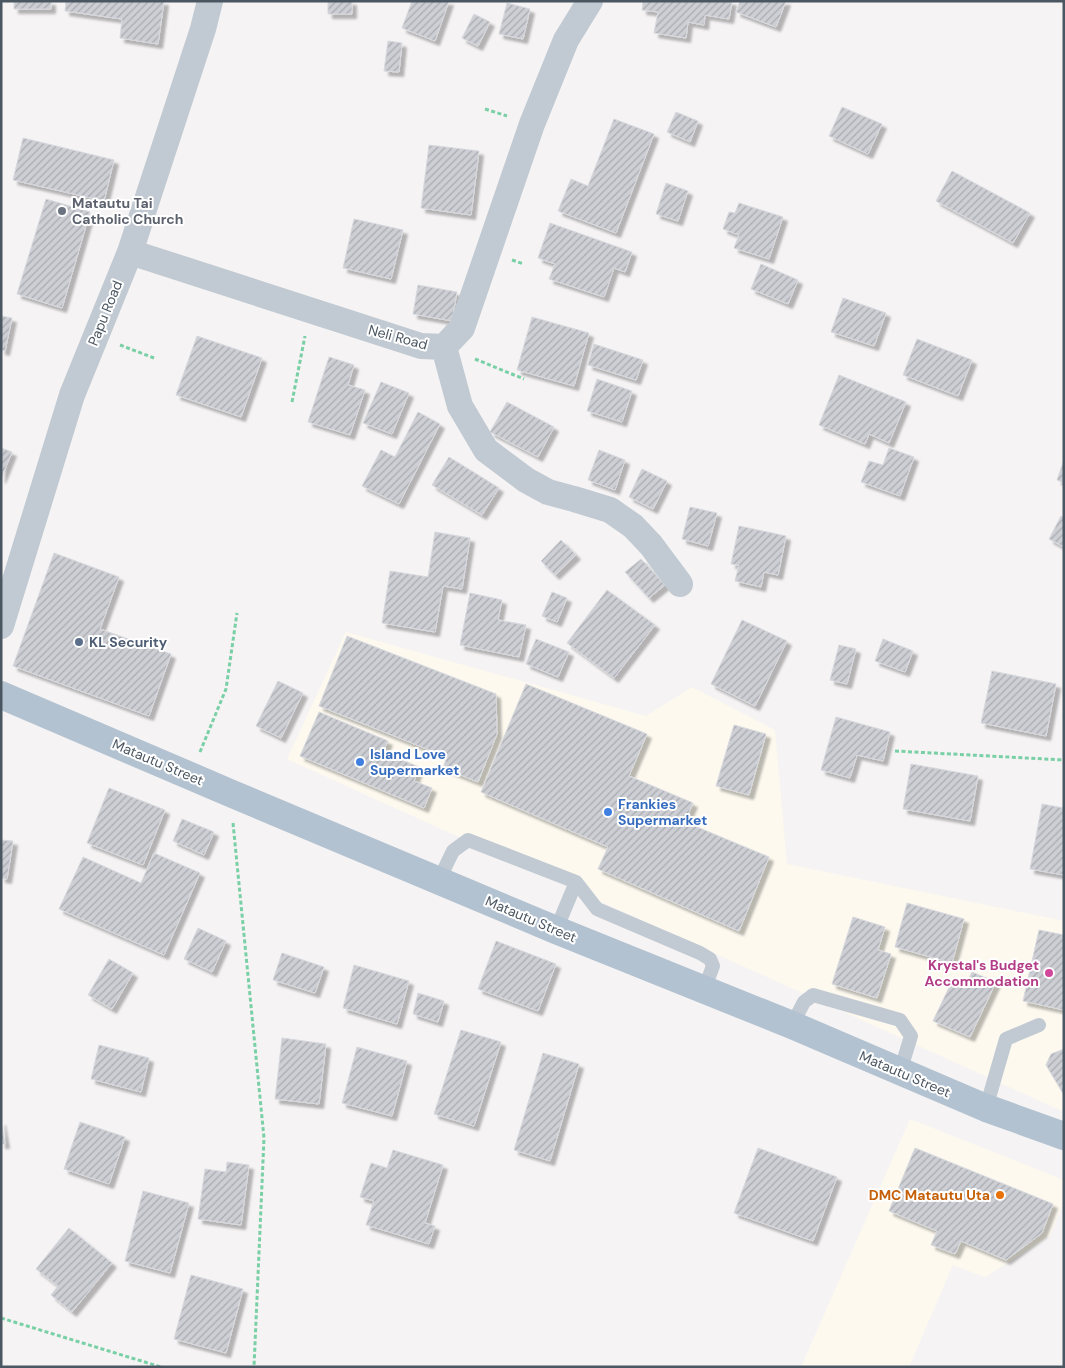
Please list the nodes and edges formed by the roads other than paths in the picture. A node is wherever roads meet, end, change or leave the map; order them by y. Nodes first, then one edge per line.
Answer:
1 (210, 1) edge
2 (590, 1) edge
3 (130, 252) junction
4 (444, 347) junction
5 (680, 584) dead end
6 (1, 626) edge
7 (1, 694) edge
8 (439, 880) junction
9 (576, 882) junction
10 (556, 930) junction
11 (704, 990) junction
12 (792, 1025) junction
13 (1040, 1025) dead end
14 (900, 1072) junction
15 (986, 1108) junction
16 (1064, 1136) edge

1 - 3 street, Papu Road
2 - 4 street
3 - 4 street, Neli Road
3 - 6 street, Papu Road
4 - 5 street, Neli Road
7 - 8 main road, Matautu Street
8 - 9 lane
8 - 10 main road, Matautu Street
9 - 10 lane
9 - 11 lane
10 - 11 main road, Matautu Street
11 - 12 main road, Matautu Street
12 - 14 main road, Matautu Street
12 - 14 lane
13 - 15 lane
14 - 15 main road, Matautu Street
15 - 16 main road, Matautu Street

